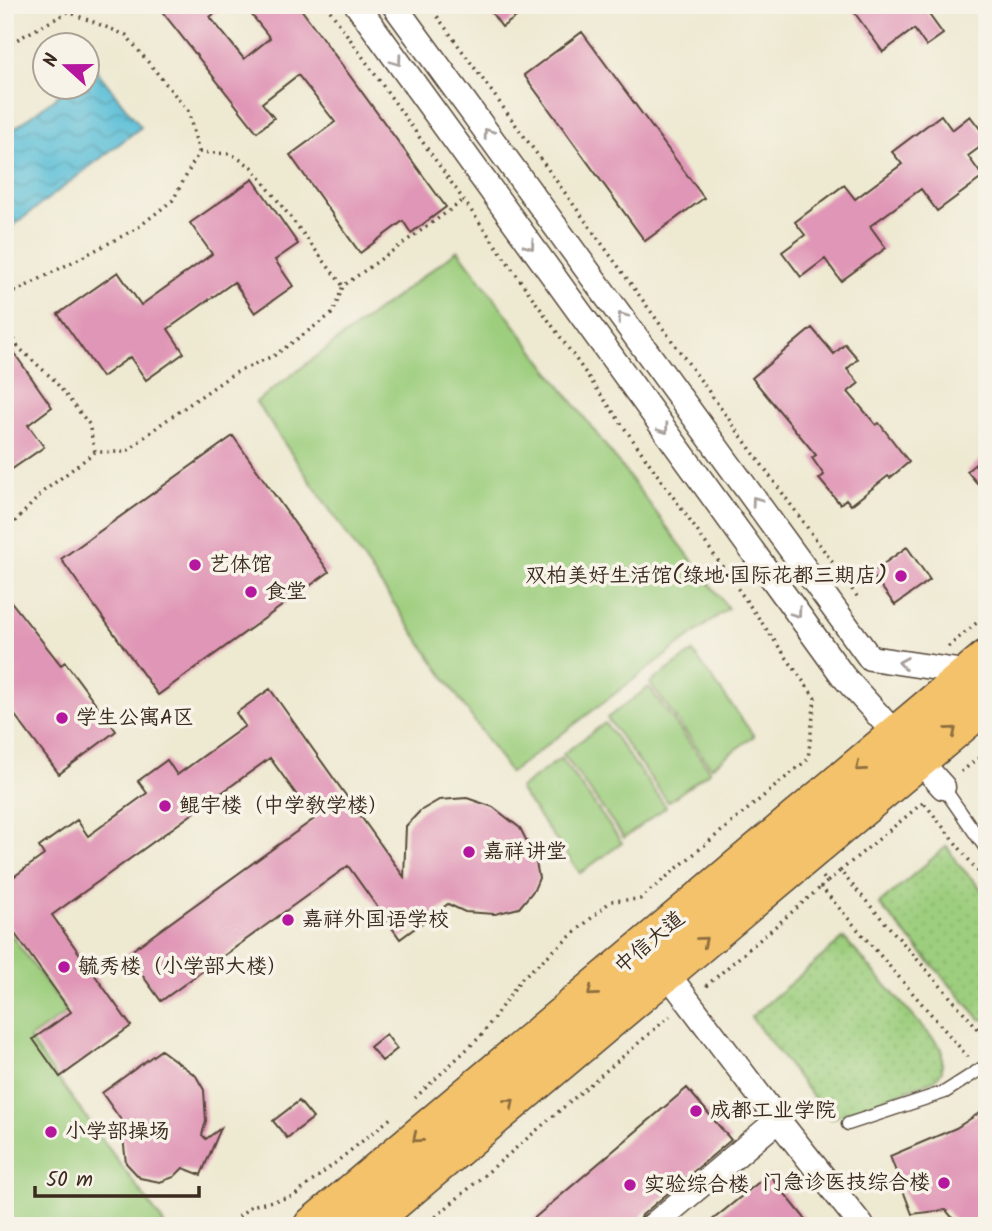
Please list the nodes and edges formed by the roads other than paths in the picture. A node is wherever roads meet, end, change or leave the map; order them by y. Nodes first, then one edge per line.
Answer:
1 (357, 5) edge
2 (394, 5) edge
3 (982, 678) edge
4 (919, 761) junction
5 (987, 850) edge
6 (677, 986) junction
7 (983, 1068) edge
8 (778, 1120) junction
9 (848, 1124) dead end
10 (313, 1226) edge
11 (364, 1226) edge
12 (652, 1226) edge
13 (862, 1226) edge

1 -> 4 street
3 -> 2 street
3 - 4 main road, 中信大道
4 - 5 lane
6 -> 4 main road, 中信大道
4 -> 10 main road, 中信大道
6 - 8 street
11 -> 6 main road, 中信大道
7 - 9 lane
8 - 12 street
8 - 13 street

